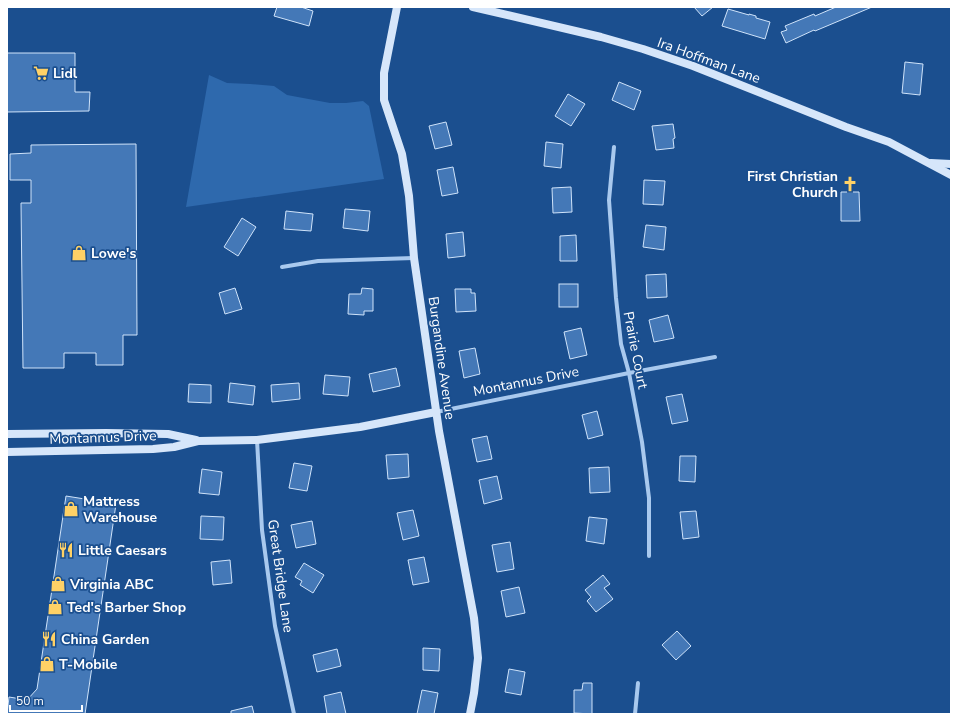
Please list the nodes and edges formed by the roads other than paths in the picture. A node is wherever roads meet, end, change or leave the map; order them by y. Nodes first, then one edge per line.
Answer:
1 (397, 7) edge
2 (473, 7) edge
3 (614, 147) dead end
4 (928, 162) junction
5 (951, 164) edge
6 (951, 175) edge
7 (414, 258) junction
8 (282, 267) dead end
9 (715, 357) dead end
10 (629, 373) junction
11 (436, 412) junction
12 (7, 434) edge
13 (257, 440) junction
14 (198, 441) junction
15 (7, 452) edge
16 (649, 556) dead end
17 (638, 683) dead end
18 (294, 714) edge
19 (470, 714) edge
20 (635, 714) edge

1 - 7 street, Burgandine Avenue
2 - 4 street, Ira Hoffman Lane
3 - 10 street, Prairie Court
4 - 5 street, Ira Hoffman Lane
4 - 6 street, Ira Hoffman Lane
7 - 8 street
7 - 11 street, Burgandine Avenue
9 - 10 street, Montannus Drive
10 - 11 street, Montannus Drive
10 - 16 street, Prairie Court
11 - 13 street, Montannus Drive
11 - 19 street, Burgandine Avenue
12 - 14 street, Montannus Drive
13 - 14 street, Montannus Drive
13 - 18 street, Great Bridge Lane
14 - 15 street, Montannus Drive
17 - 20 street

